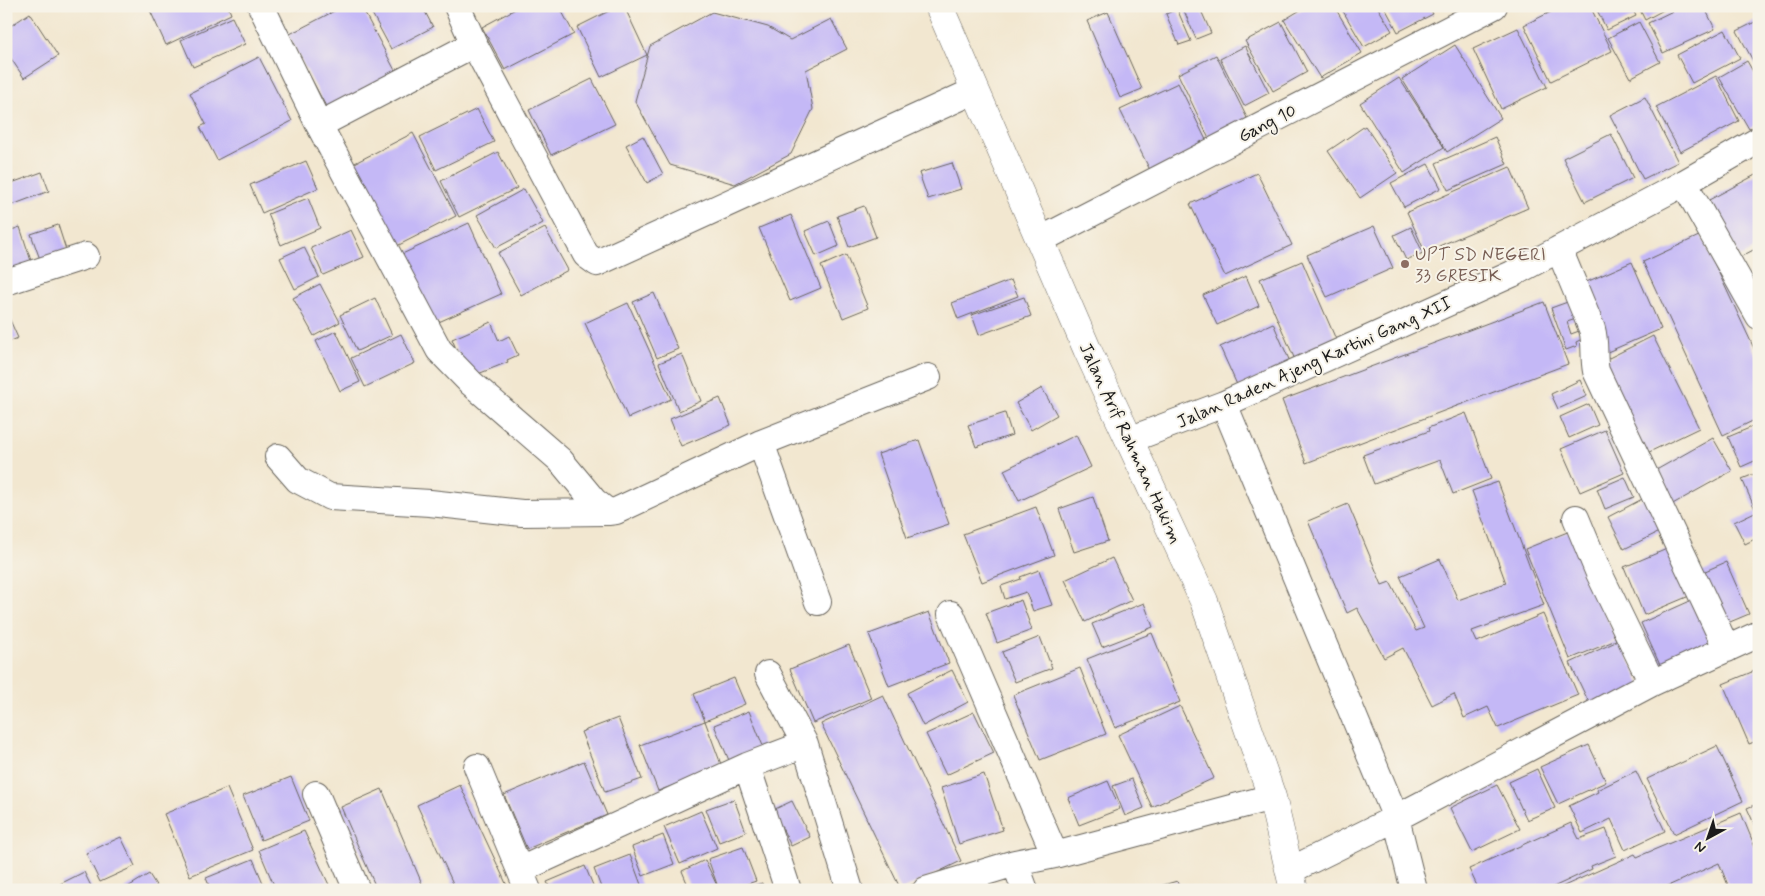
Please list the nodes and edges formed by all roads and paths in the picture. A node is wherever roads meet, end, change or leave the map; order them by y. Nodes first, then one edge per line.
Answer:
1 (261, 6) edge
2 (457, 6) edge
3 (939, 6) edge
4 (1494, 6) edge
5 (474, 44) junction
6 (974, 91) junction
7 (319, 125) junction
8 (1759, 140) edge
9 (1684, 183) junction
10 (1040, 240) junction
11 (1559, 249) junction
12 (86, 256) dead end
13 (6, 282) edge
14 (1759, 316) edge
15 (928, 377) dead end
16 (1224, 404) junction
17 (1129, 440) junction
18 (761, 443) junction
19 (278, 457) dead end
20 (608, 512) junction
21 (1576, 518) dead end
22 (818, 602) dead end
23 (951, 614) dead end
24 (1759, 634) edge
25 (1727, 649) junction
26 (768, 674) dead end
27 (1652, 683) junction
28 (805, 744) junction
29 (747, 766) junction
30 (477, 767) dead end
31 (316, 794) dead end
32 (1272, 797) junction
33 (1396, 818) junction
34 (1055, 855) junction
35 (1015, 863) junction
36 (524, 880) edge
37 (1291, 880) edge
38 (356, 890) edge
39 (788, 890) edge
40 (850, 890) edge
41 (926, 890) edge
42 (1026, 890) edge
43 (1414, 890) edge

1 - 7 street
2 - 5 street
3 - 6 main road, Jalan Arif Rahman Hakim
4 - 10 street, Gang 10
5 - 6 street
5 - 7 street
6 - 10 main road, Jalan Arif Rahman Hakim
7 - 20 street
8 - 9 street, Jalan Raden Ajeng Kartini Gang XII
9 - 11 street, Jalan Raden Ajeng Kartini Gang XII
9 - 14 street
10 - 17 main road, Jalan Arif Rahman Hakim
11 - 16 street, Jalan Raden Ajeng Kartini Gang XII
11 - 25 street
12 - 13 street
15 - 18 street
16 - 17 street, Jalan Raden Ajeng Kartini Gang XII
16 - 33 street
17 - 32 main road, Jalan Arif Rahman Hakim
18 - 20 street
18 - 22 street
19 - 20 street
21 - 27 street
23 - 34 street
24 - 25 street
25 - 27 street
26 - 28 street
27 - 33 street
28 - 29 street
28 - 40 street
29 - 36 street
29 - 39 street
30 - 36 street
31 - 38 street
32 - 34 street
32 - 37 main road, Jalan Arif Rahman Hakim
33 - 37 street
33 - 43 street
34 - 35 street
35 - 41 street
35 - 42 street

